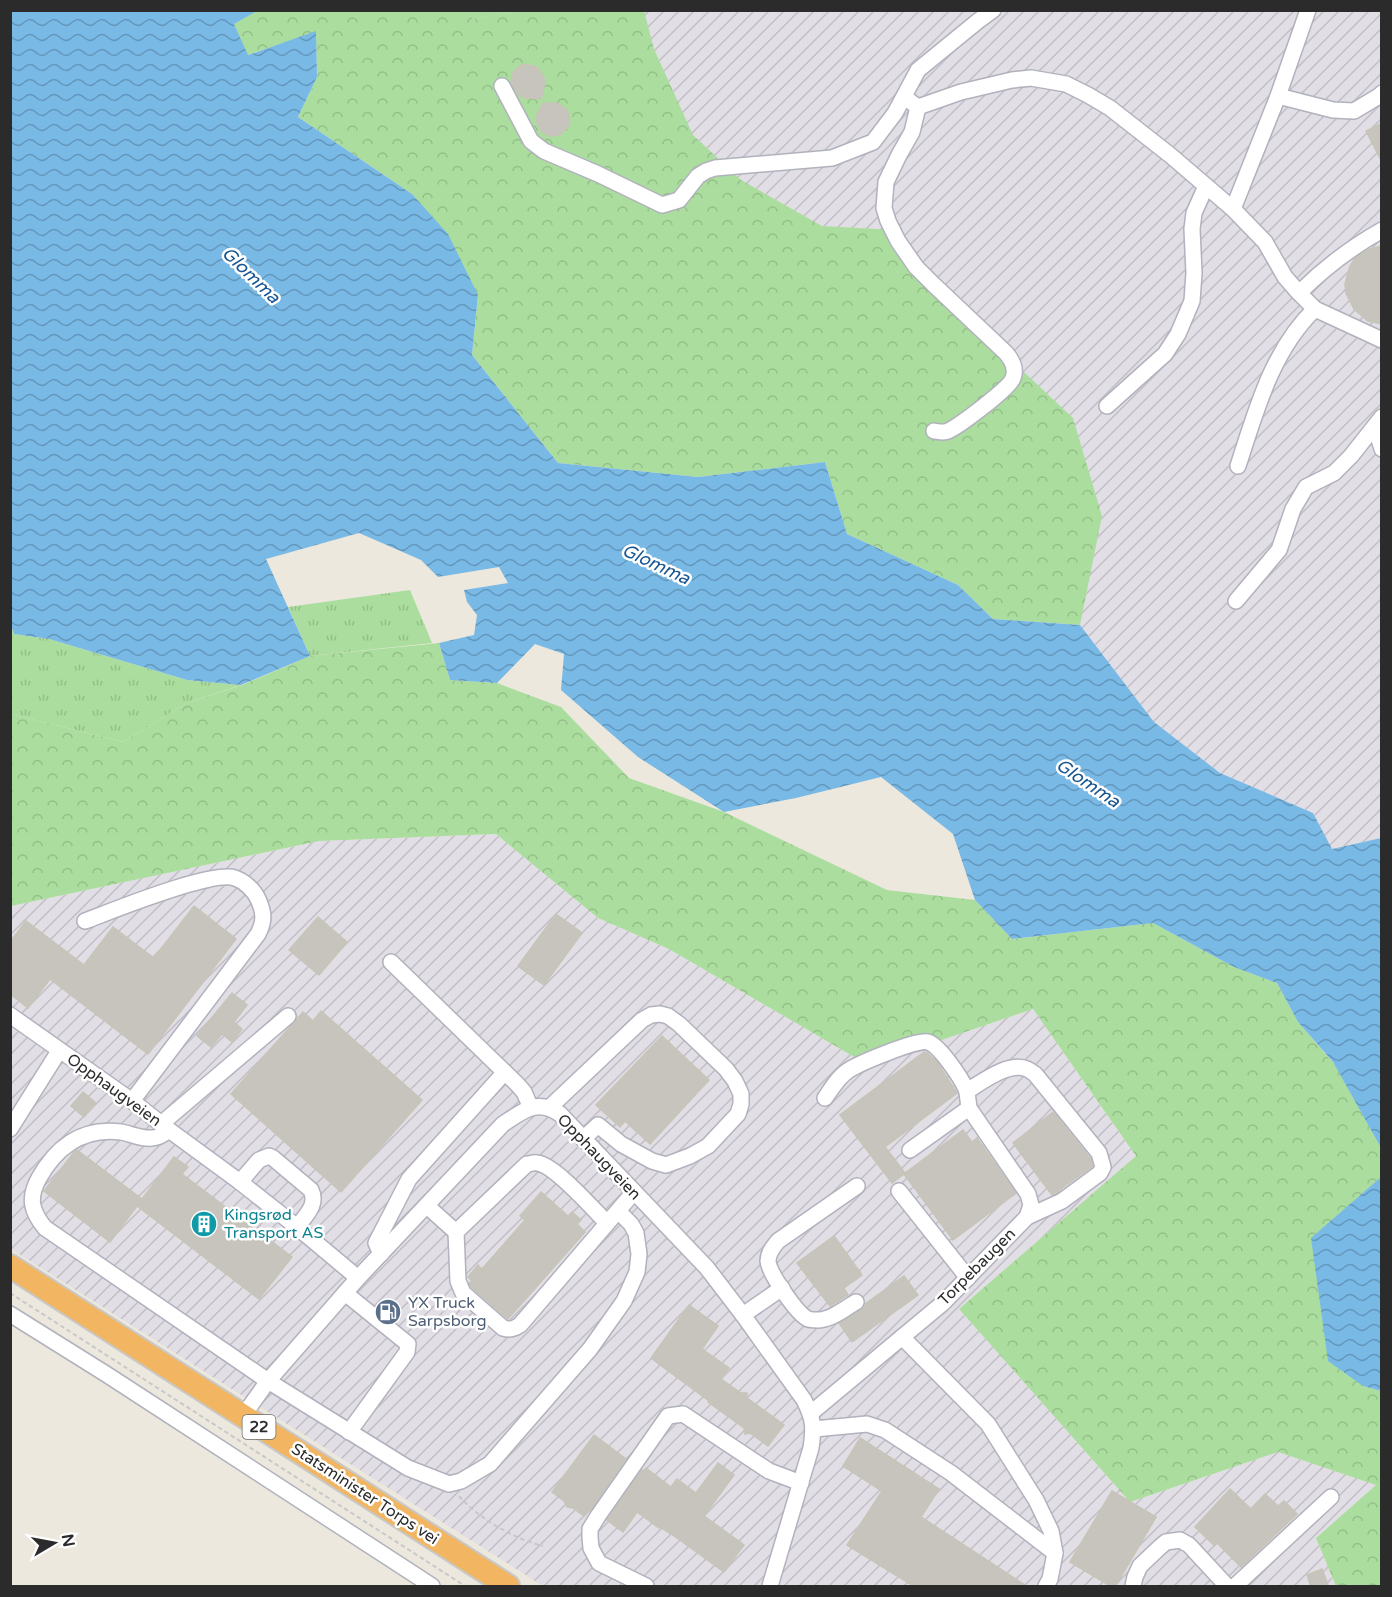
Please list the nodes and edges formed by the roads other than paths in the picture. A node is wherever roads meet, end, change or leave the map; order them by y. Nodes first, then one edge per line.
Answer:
1 (993, 10) edge
2 (1308, 10) edge
3 (502, 86) dead end
4 (1382, 93) edge
5 (1278, 96) junction
6 (904, 98) junction
7 (918, 107) junction
8 (1206, 186) junction
9 (1233, 209) junction
10 (1382, 230) edge
11 (1299, 293) junction
12 (1315, 309) junction
13 (1382, 340) edge
14 (1107, 406) dead end
15 (1378, 421) edge
16 (934, 431) dead end
17 (1382, 449) edge
18 (1238, 466) dead end
19 (1236, 601) dead end
20 (85, 921) dead end
21 (391, 962) dead end
22 (10, 1015) edge
23 (288, 1016) dead end
24 (60, 1051) junction
25 (504, 1073) junction
26 (967, 1091) junction
27 (825, 1098) dead end
28 (132, 1101) junction
29 (550, 1107) junction
30 (531, 1108) junction
31 (969, 1108) junction
32 (165, 1127) junction
33 (10, 1129) edge
34 (584, 1139) junction
35 (910, 1150) dead end
36 (240, 1182) junction
37 (857, 1186) dead end
38 (899, 1191) dead end
39 (634, 1192) junction
40 (427, 1206) junction
41 (618, 1211) junction
42 (1027, 1217) junction
43 (607, 1223) junction
44 (297, 1227) junction
45 (456, 1232) junction
46 (381, 1254) junction
47 (10, 1266) edge
48 (358, 1278) junction
49 (968, 1278) junction
50 (782, 1288) junction
51 (345, 1293) junction
52 (856, 1302) dead end
53 (10, 1314) edge
54 (743, 1315) junction
55 (902, 1337) junction
56 (268, 1381) junction
57 (811, 1413) junction
58 (243, 1416) junction
59 (814, 1429) junction
60 (349, 1432) junction
61 (801, 1483) junction
62 (1331, 1497) dead end
63 (1055, 1553) junction
64 (432, 1587) edge
65 (508, 1587) edge
66 (646, 1587) edge
67 (770, 1587) edge
68 (1046, 1587) edge
69 (1133, 1587) edge
70 (1227, 1587) edge
71 (1235, 1587) edge

1 - 6 street
2 - 5 street
3 - 6 street
4 - 5 street
5 - 9 street
6 - 7 street
7 - 8 street
7 - 16 street
8 - 9 street
8 - 14 street
9 - 11 street
10 - 11 street
11 - 12 street
12 - 13 street
12 - 18 street
15 - 17 street
15 - 19 street
20 - 28 street
21 - 25 street
22 - 24 street, Opphaugveien
23 - 32 street
24 - 28 street, Opphaugveien
24 - 33 street
25 - 30 street
25 - 46 street
26 - 27 street, Torpebaugen
26 - 31 street, Torpebaugen
26 - 42 street
28 - 32 street, Opphaugveien
29 - 30 street, Opphaugveien
29 - 34 street, Opphaugveien
29 - 34 street
30 - 40 street, Opphaugveien
31 - 35 street
31 - 42 street, Torpebaugen
32 - 36 street, Opphaugveien
32 - 56 street
34 - 39 street, Opphaugveien
36 - 44 street, Opphaugveien
36 - 44 street
37 - 50 street
38 - 49 street
39 - 41 street
39 - 54 street, Opphaugveien
40 - 45 street
40 - 46 street, Opphaugveien
41 - 43 street
41 - 60 street
42 - 49 street, Torpebaugen
43 - 45 street
43 - 45 street
44 - 48 street, Opphaugveien
46 - 48 street, Opphaugveien
47 - 58 highway, Statsminister Torps vei / 22
48 - 51 street, Opphaugveien
49 - 55 street, Torpebaugen
50 - 52 street
50 - 54 street
51 - 56 street, Opphaugveien
51 - 60 street
53 - 64 street
54 - 57 street, Opphaugveien
55 - 57 street, Torpebaugen
55 - 63 street
56 - 58 street, Opphaugveien
56 - 60 street
57 - 59 street
58 - 65 highway, Statsminister Torps vei / 22
59 - 61 street
59 - 63 street
61 - 66 street
61 - 67 street
62 - 71 street
63 - 68 street
69 - 70 street

